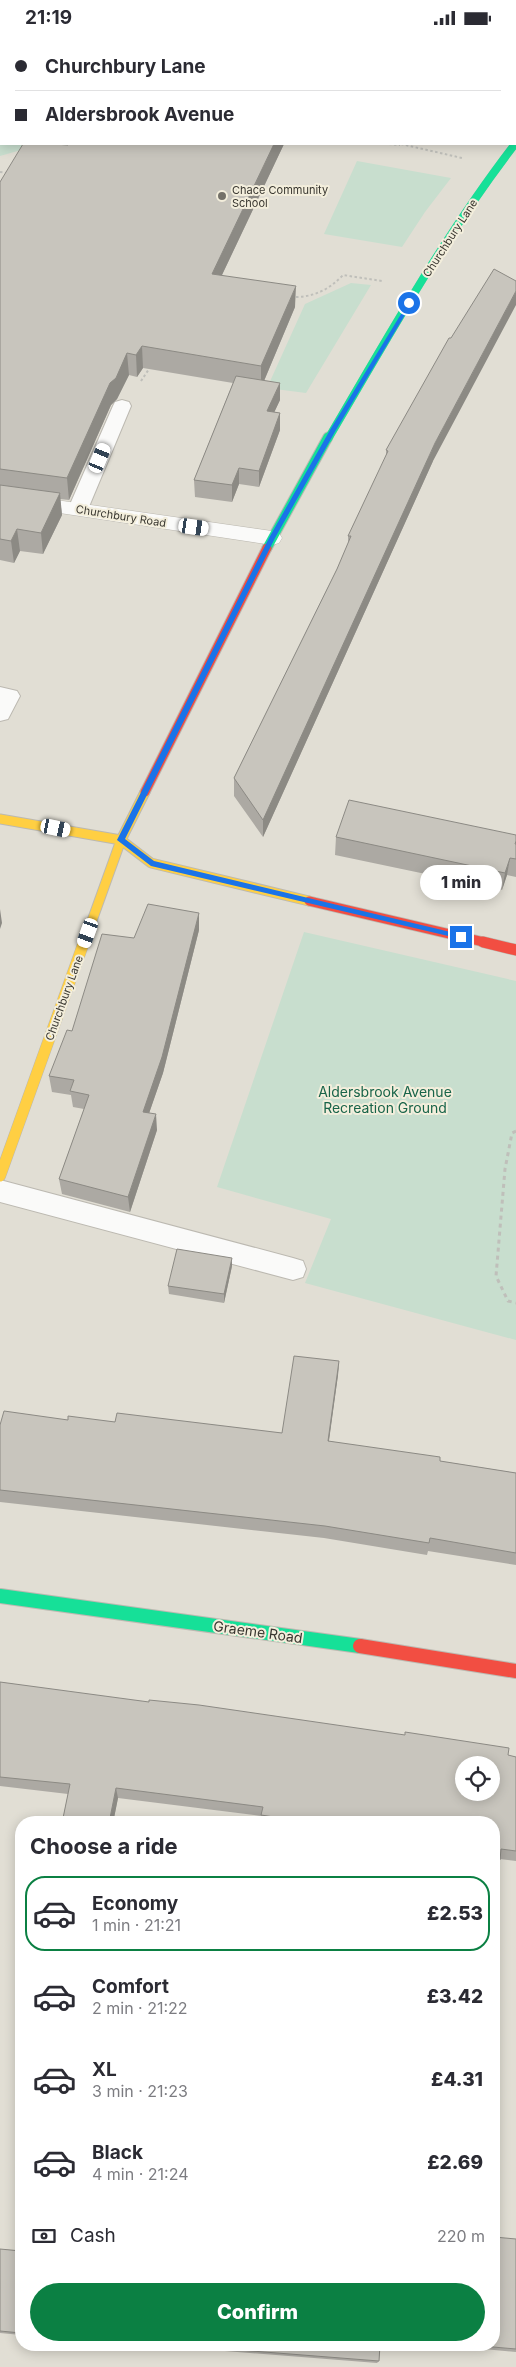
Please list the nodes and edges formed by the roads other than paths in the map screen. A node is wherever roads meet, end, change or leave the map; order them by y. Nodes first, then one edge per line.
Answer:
1 (513, 145) edge
2 (122, 406) dead end
3 (0, 498) edge
4 (78, 509) junction
5 (272, 538) junction
6 (0, 694) edge
7 (0, 714) edge
8 (0, 819) edge
9 (121, 840) junction
10 (516, 950) edge
11 (0, 1176) edge
12 (0, 1191) edge
13 (293, 1269) dead end
14 (0, 1596) edge
15 (516, 1671) edge

1 - 5 street, Churchbury Lane
2 - 4 lane
3 - 4 street, Churchbury Road
4 - 5 street, Churchbury Road
5 - 9 street, Churchbury Lane
6 - 7 lane
8 - 9 street
9 - 10 street
9 - 11 street, Churchbury Lane
12 - 13 lane
14 - 15 street, Graeme Road

